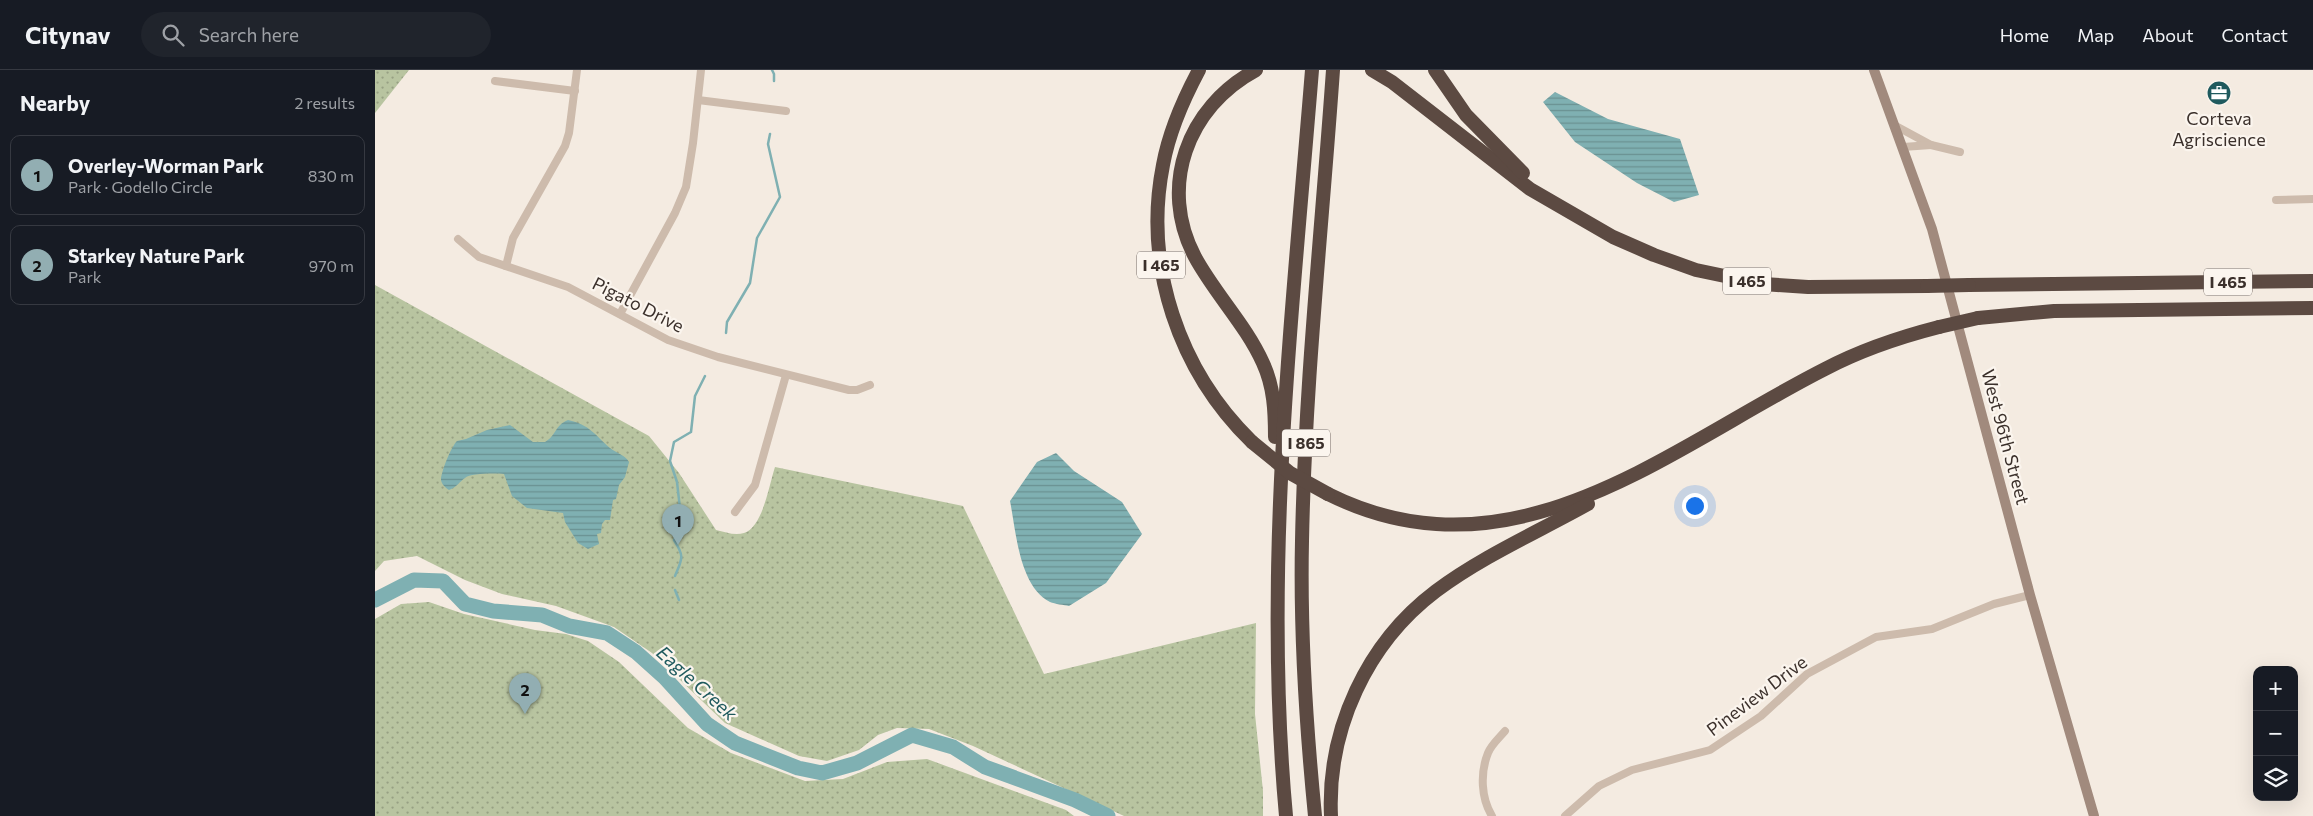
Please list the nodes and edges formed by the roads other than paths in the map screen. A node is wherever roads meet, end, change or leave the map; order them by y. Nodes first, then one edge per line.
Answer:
1 (577, 70) edge
2 (701, 70) edge
3 (1199, 70) edge
4 (1256, 70) edge
5 (1312, 70) edge
6 (1333, 70) edge
7 (1372, 70) edge
8 (1435, 70) edge
9 (1875, 70) edge
10 (495, 81) dead end
11 (575, 91) junction
12 (698, 100) junction
13 (786, 111) dead end
14 (1894, 125) junction
15 (1931, 145) junction
16 (1903, 147) junction
17 (1961, 152) dead end
18 (2277, 200) dead end
19 (2313, 200) edge
20 (1578, 217) junction
21 (457, 239) dead end
22 (506, 266) junction
23 (2313, 281) edge
24 (2313, 308) edge
25 (620, 314) junction
26 (786, 375) junction
27 (870, 385) dead end
28 (1645, 468) junction
29 (1278, 511) junction
30 (735, 512) dead end
31 (2030, 596) junction
32 (1505, 731) dead end
33 (1286, 816) edge
34 (1315, 816) edge
35 (1331, 816) edge
36 (1491, 816) edge
37 (1565, 816) edge
38 (2094, 816) edge

1 - 11 street
2 - 12 street
3 - 28 highway, I 465, bridge
4 - 29 highway
5 - 29 highway, I 865
6 - 34 highway, I 865
7 - 20 highway
8 - 20 highway, I 465
9 - 14 main road, West 96th Street
10 - 11 street
11 - 22 street
12 - 13 street
12 - 25 street
14 - 15 street
14 - 16 main road, West 96th Street
15 - 16 street
15 - 17 street
16 - 31 main road, West 96th Street
18 - 19 street
20 - 23 highway, I 465, bridge
21 - 22 street, Pigato Drive
22 - 25 street, Pigato Drive
24 - 28 highway, I 465, bridge
25 - 26 street, Pigato Drive
26 - 27 street, Pigato Drive
26 - 30 street
28 - 35 highway
29 - 33 highway, I 865
31 - 37 street, Pineview Drive
31 - 38 main road, West 96th Street
32 - 36 street

